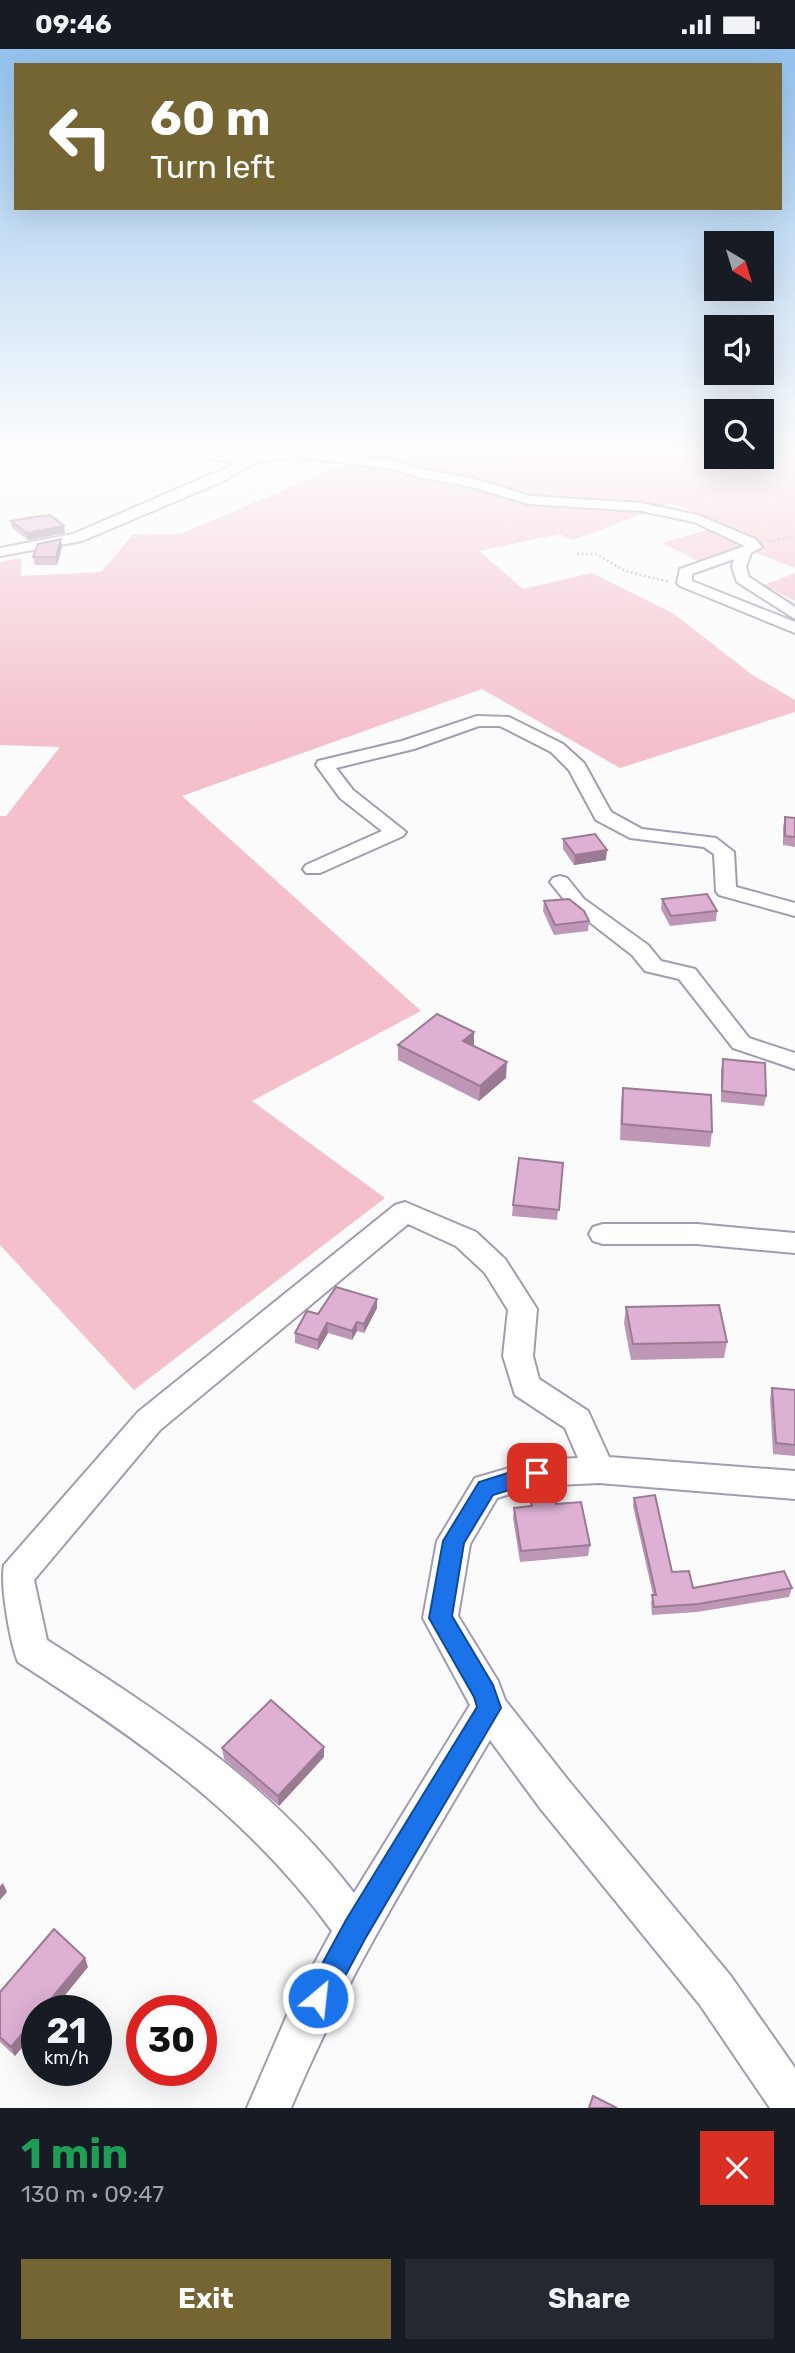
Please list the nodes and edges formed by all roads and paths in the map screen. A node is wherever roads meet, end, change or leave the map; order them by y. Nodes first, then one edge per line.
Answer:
1 (753, 549) edge
2 (750, 550) junction
3 (577, 554) dead end
4 (685, 583) junction
5 (795, 614) edge
6 (795, 628) edge
7 (313, 869) dead end
8 (560, 883) dead end
9 (795, 910) edge
10 (795, 1061) edge
11 (603, 1234) dead end
12 (795, 1243) edge
13 (599, 1470) junction
14 (795, 1485) edge
15 (489, 1708) junction
16 (355, 1929) junction
17 (795, 2106) edge
18 (268, 2108) edge

1 - 2 path
2 - 4 street
2 - 5 street
3 - 4 path
4 - 6 street
7 - 9 street
8 - 10 street
11 - 12 street
13 - 14 street
13 - 15 street
13 - 16 street
15 - 16 street
15 - 17 street
16 - 18 street

